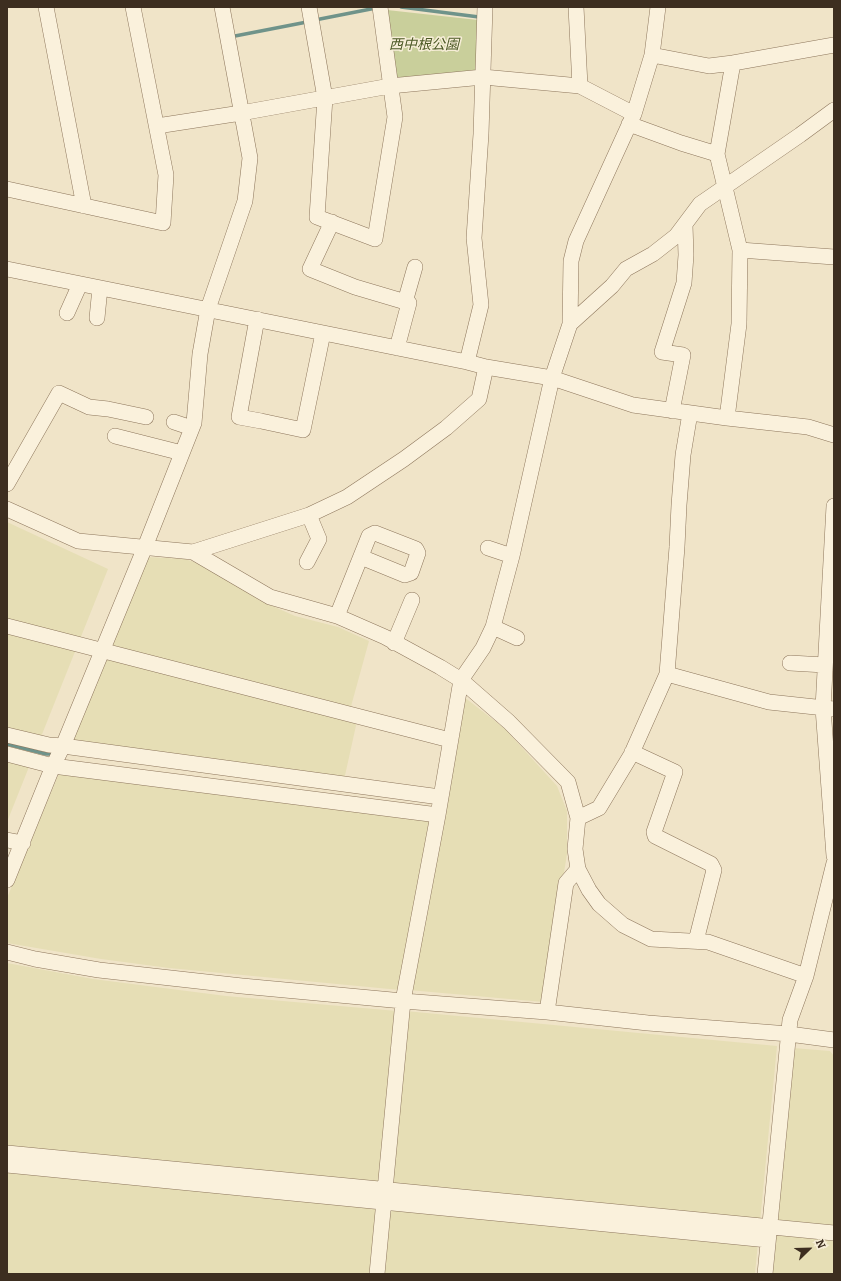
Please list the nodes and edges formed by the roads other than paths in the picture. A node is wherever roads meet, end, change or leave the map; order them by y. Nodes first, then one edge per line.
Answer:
1 (46, 7) edge
2 (133, 7) edge
3 (222, 7) edge
4 (576, 7) edge
5 (658, 7) edge
6 (309, 10) edge
7 (381, 11) edge
8 (485, 12) edge
9 (834, 45) edge
10 (652, 55) junction
11 (733, 63) junction
12 (483, 77) junction
13 (390, 86) junction
14 (580, 86) junction
15 (325, 98) junction
16 (834, 110) edge
17 (241, 113) junction
18 (631, 119) junction
19 (157, 126) junction
20 (717, 154) junction
21 (725, 187) junction
22 (7, 189) edge
23 (84, 206) junction
24 (332, 222) junction
25 (685, 225) junction
26 (740, 250) junction
27 (834, 257) edge
28 (415, 267) dead end
29 (7, 269) edge
30 (80, 284) junction
31 (100, 288) junction
32 (405, 302) junction
33 (208, 309) junction
34 (67, 312) dead end
35 (97, 318) dead end
36 (257, 319) junction
37 (570, 324) junction
38 (323, 333) junction
39 (398, 348) junction
40 (467, 362) junction
41 (486, 367) junction
42 (552, 378) junction
43 (672, 411) junction
44 (690, 413) junction
45 (146, 417) dead end
46 (727, 418) junction
47 (174, 422) dead end
48 (192, 428) junction
49 (834, 435) edge
50 (115, 436) dead end
51 (182, 453) junction
52 (7, 484) edge
53 (834, 506) edge
54 (7, 509) edge
55 (309, 515) junction
56 (145, 548) junction
57 (488, 548) dead end
58 (193, 552) junction
59 (512, 556) junction
60 (361, 557) dead end
61 (307, 562) dead end
62 (412, 600) dead end
63 (337, 616) junction
64 (7, 626) edge
65 (493, 627) junction
66 (517, 638) dead end
67 (394, 643) junction
68 (102, 650) junction
69 (790, 663) dead end
70 (825, 665) junction
71 (667, 674) junction
72 (461, 680) junction
73 (828, 709) edge
74 (7, 735) edge
75 (450, 740) junction
76 (62, 746) junction
77 (632, 752) junction
78 (7, 754) edge
79 (54, 764) junction
80 (440, 796) junction
81 (438, 815) junction
82 (578, 818) junction
83 (7, 840) edge
84 (23, 843) junction
85 (834, 856) edge
86 (834, 862) edge
87 (578, 870) junction
88 (7, 880) edge
89 (696, 941) junction
90 (7, 952) edge
91 (806, 976) junction
92 (403, 1001) junction
93 (547, 1012) junction
94 (789, 1034) junction
95 (834, 1040) edge
96 (7, 1153) edge
97 (7, 1165) edge
98 (384, 1196) junction
99 (834, 1233) edge
100 (769, 1234) junction
101 (376, 1274) edge
102 (765, 1274) edge

1 - 23 street
2 - 19 street
3 - 17 street
4 - 14 street
5 - 10 street
6 - 15 street
7 - 13 street
8 - 12 street
9 - 11 street
10 - 11 street
10 - 18 street
11 - 20 street
12 - 13 street
12 - 14 street
12 - 40 street
13 - 15 street
13 - 24 street
14 - 18 street
15 - 17 street
15 - 24 street
16 - 21 street
17 - 19 street
17 - 33 street
18 - 20 street
18 - 37 street
19 - 23 street
20 - 21 street
21 - 25 street
21 - 26 street
22 - 23 street
24 - 32 street
25 - 37 street
25 - 43 street
26 - 27 street
26 - 46 street
28 - 32 street
29 - 30 street
30 - 31 street
30 - 34 street
31 - 33 street
31 - 35 street
32 - 39 street
33 - 36 street
33 - 48 street
36 - 38 street
36 - 38 street
37 - 42 street
38 - 39 street
39 - 40 street
40 - 41 street
41 - 42 street
41 - 55 street
42 - 43 street
42 - 59 street
43 - 44 street
44 - 46 street
44 - 71 street
45 - 52 street
46 - 49 street
47 - 48 street
48 - 51 street
50 - 51 street
51 - 56 street
53 - 70 street
54 - 56 street
55 - 58 street
55 - 61 street
56 - 58 street
56 - 68 street
57 - 59 street
58 - 63 street
59 - 65 street
60 - 63 street
62 - 67 street
63 - 67 street
64 - 68 street
65 - 66 street
65 - 72 street
67 - 72 street
68 - 75 street
68 - 76 street
69 - 70 street
70 - 73 street
71 - 73 street
71 - 77 street
72 - 75 street
72 - 82 street
73 - 85 street
74 - 76 street
75 - 80 street
76 - 79 street
76 - 80 street
77 - 82 street
77 - 89 street
78 - 79 street
79 - 81 street
79 - 84 street
80 - 81 street
81 - 92 street
82 - 87 street
83 - 84 street
84 - 88 street
86 - 91 street
87 - 89 street
87 - 93 street
89 - 91 street
90 - 92 street
91 - 94 street
92 - 93 street
92 - 98 street
93 - 94 street
94 - 95 street
94 - 100 street
96 - 98 street
97 - 98 street
98 - 100 street
98 - 101 street
99 - 100 street
100 - 102 street

